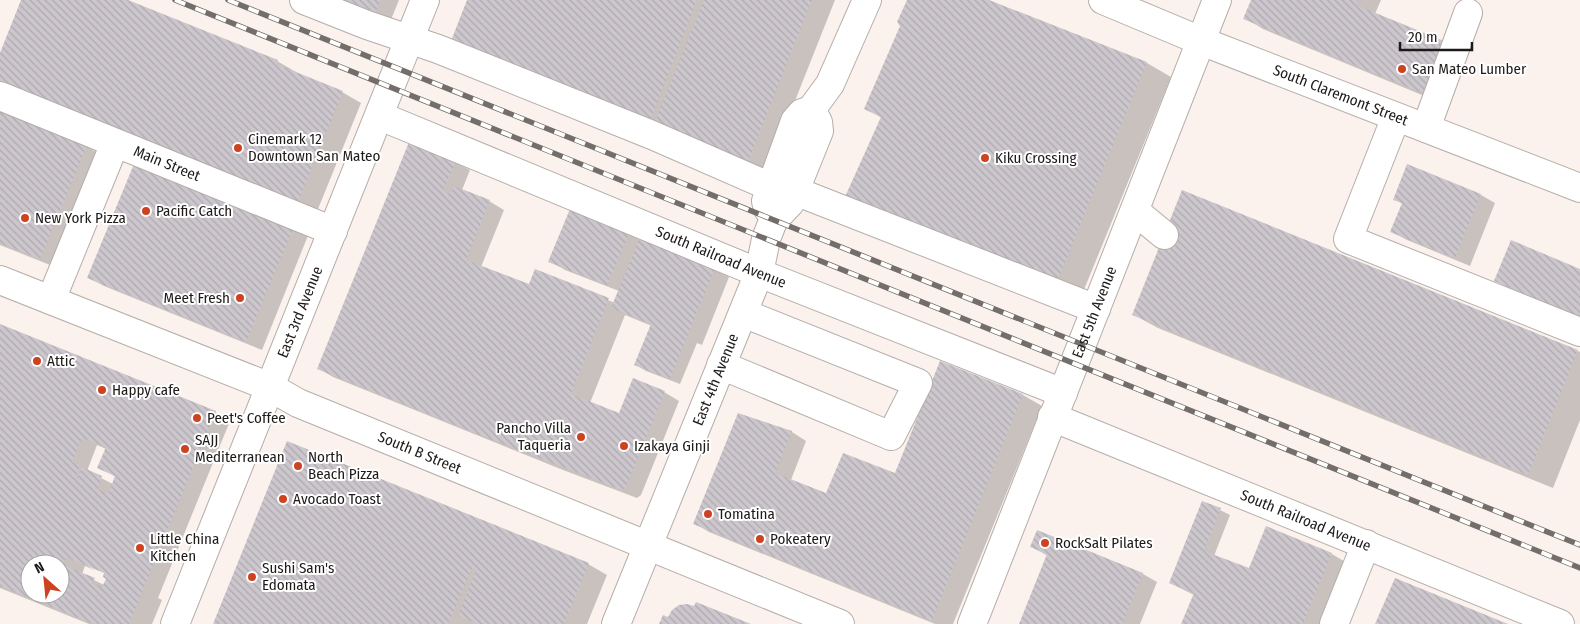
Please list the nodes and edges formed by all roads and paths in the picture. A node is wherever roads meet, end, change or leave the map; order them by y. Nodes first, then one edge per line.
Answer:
1 (304, 0) edge
2 (425, 0) edge
3 (867, 0) edge
4 (1103, 0) edge
5 (1217, 0) edge
6 (1468, 13) dead end
7 (409, 39) junction
8 (1201, 41) junction
9 (0, 96) edge
10 (380, 116) junction
11 (1396, 116) junction
12 (1426, 128) junction
13 (115, 143) junction
14 (1580, 188) edge
15 (783, 189) junction
16 (1135, 211) junction
17 (333, 231) junction
18 (1164, 235) dead end
19 (759, 273) junction
20 (0, 280) edge
21 (50, 300) junction
22 (1096, 309) junction
23 (743, 313) junction
24 (1580, 332) edge
25 (721, 365) junction
26 (270, 387) junction
27 (1058, 405) junction
28 (1366, 544) junction
29 (648, 547) junction
30 (175, 624) edge
31 (616, 624) edge
32 (840, 624) edge
33 (972, 624) edge
34 (1334, 624) edge
35 (1560, 624) edge

1 - 7 street
2 - 7 street, East 3rd Avenue
3 - 15 street, East 4th Avenue
4 - 8 street, South Claremont Street
5 - 8 street, East 5th Avenue
6 - 12 street
7 - 10 street, East 3rd Avenue
7 - 15 street
8 - 11 street, South Claremont Street
8 - 16 street, East 5th Avenue
9 - 13 street, Main Street
10 - 17 street, East 3rd Avenue
10 - 19 street, South Railroad Avenue
11 - 12 street, South Claremont Street
11 - 24 street
12 - 14 street, South Claremont Street
13 - 17 street, Main Street
13 - 21 street
15 - 19 street, East 4th Avenue
15 - 22 street
16 - 18 street
16 - 22 street, East 5th Avenue
17 - 26 street, East 3rd Avenue
19 - 23 street, East 4th Avenue
19 - 27 street, South Railroad Avenue
20 - 21 street, South B Street
21 - 26 street, South B Street
22 - 27 street, East 5th Avenue
23 - 25 street, East 4th Avenue
23 - 25 street
25 - 29 street, East 4th Avenue
26 - 29 street, South B Street
26 - 30 street, East 3rd Avenue
27 - 28 street, South Railroad Avenue
27 - 33 street, East 5th Avenue
28 - 34 street
28 - 35 street, South Railroad Avenue
29 - 31 street, East 4th Avenue
29 - 32 street, South B Street

